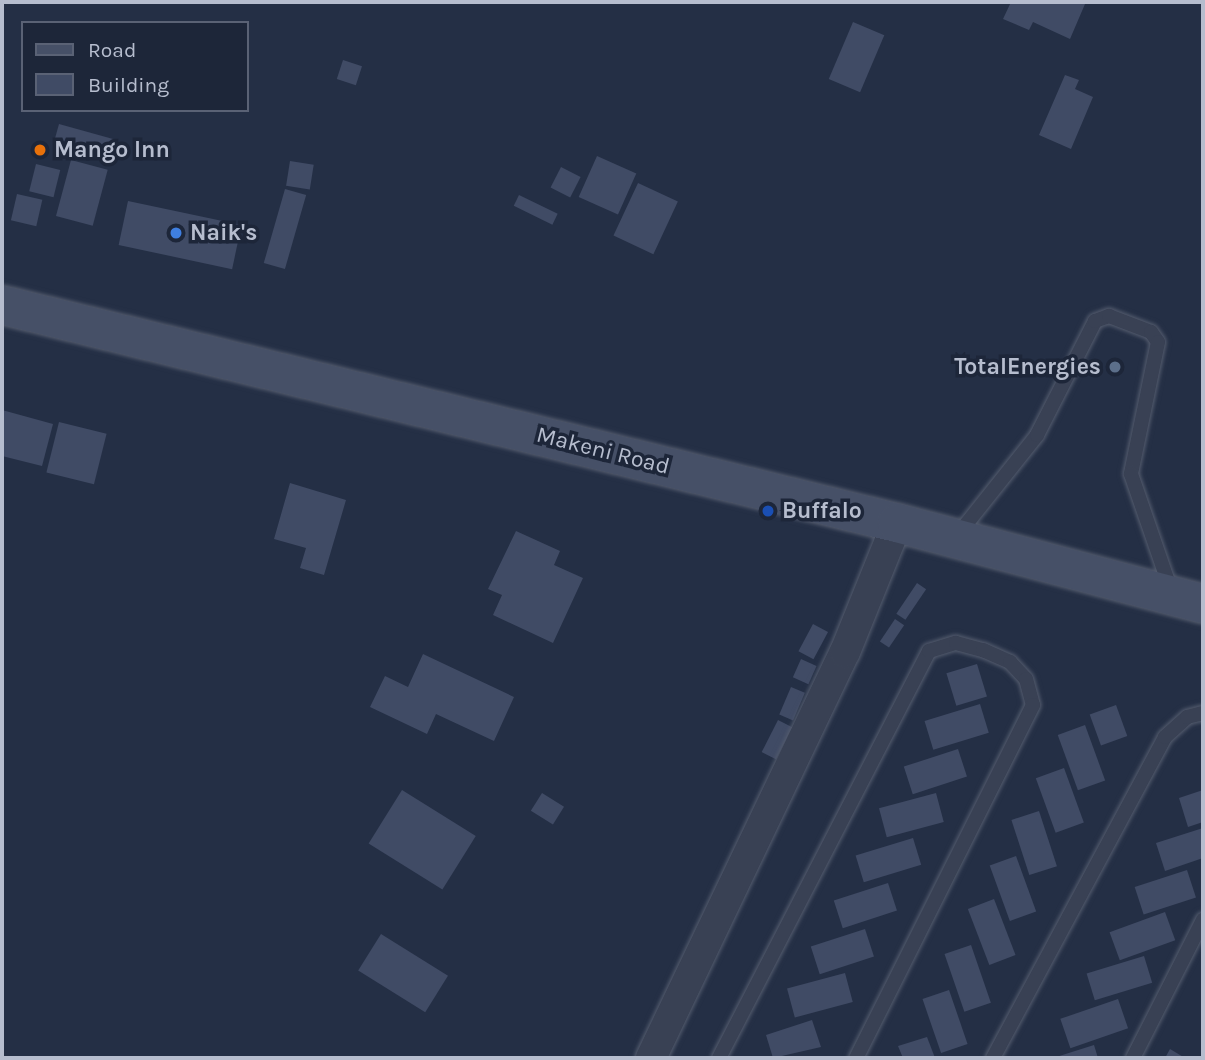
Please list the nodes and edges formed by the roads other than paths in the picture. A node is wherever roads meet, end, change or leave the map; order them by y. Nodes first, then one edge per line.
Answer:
1 (2, 305) edge
2 (897, 523) junction
3 (956, 538) junction
4 (1189, 601) edge
5 (1203, 713) edge
6 (1203, 919) edge
7 (651, 1058) edge
8 (719, 1058) edge
9 (856, 1058) edge
10 (993, 1058) edge
11 (1133, 1058) edge

1 - 2 main road, Makeni Road
2 - 3 main road, Makeni Road
2 - 7 street
3 - 4 main road, Makeni Road
3 - 4 lane
5 - 10 lane
6 - 11 lane
8 - 9 lane

